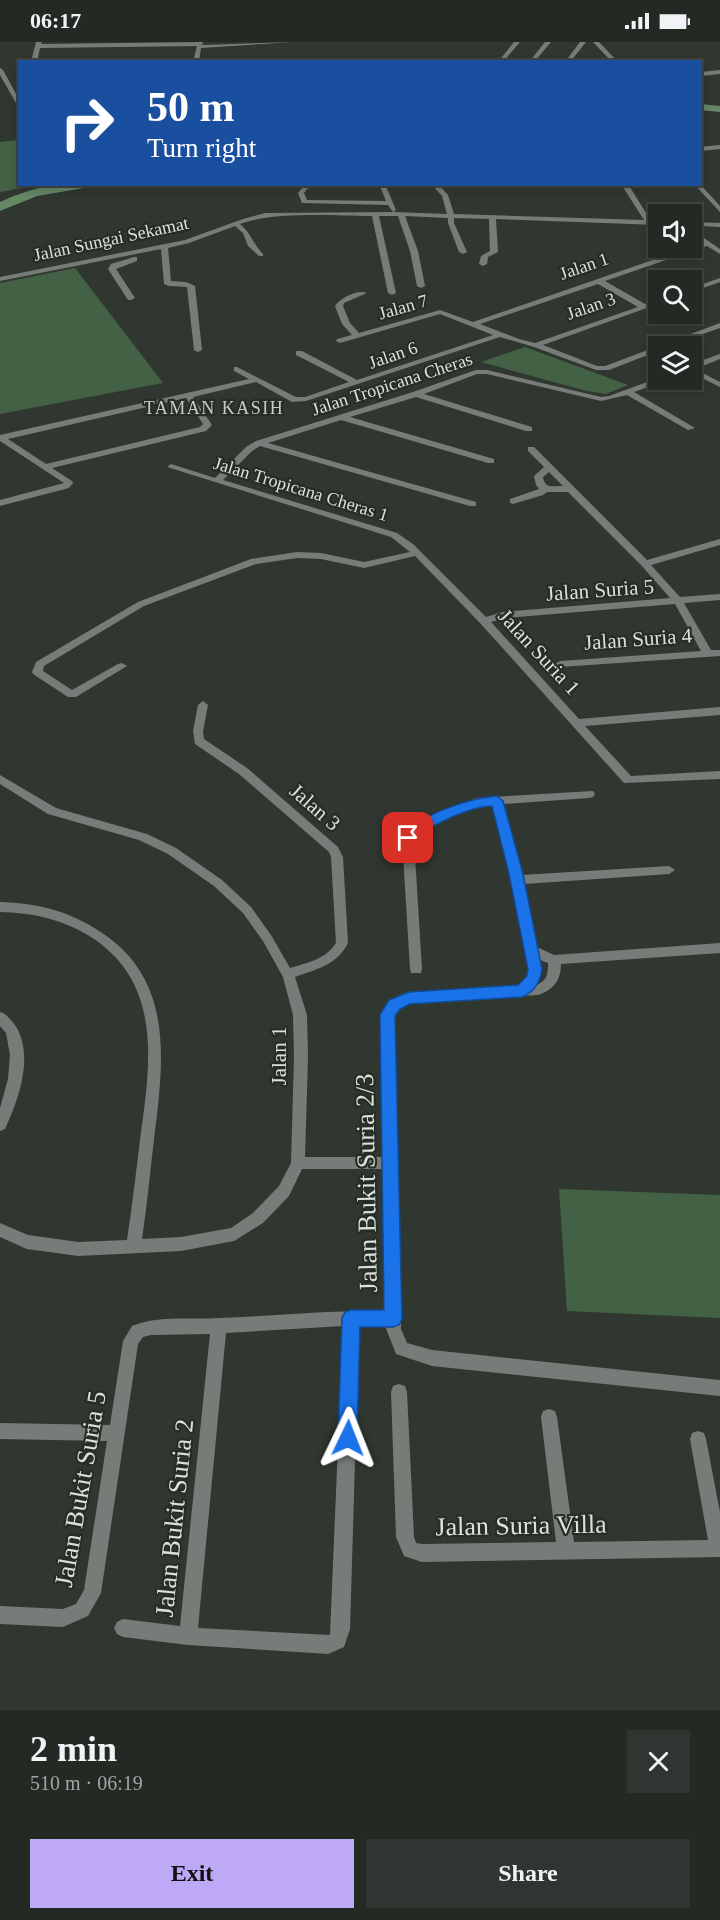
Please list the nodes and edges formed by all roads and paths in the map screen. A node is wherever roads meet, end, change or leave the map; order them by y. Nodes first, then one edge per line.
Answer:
1 (193, 42) edge
2 (291, 42) edge
3 (517, 42) edge
4 (548, 42) edge
5 (583, 42) edge
6 (596, 42) edge
7 (249, 43) edge
8 (39, 44) edge
9 (183, 44) junction
10 (200, 46) edge
11 (35, 60) edge
12 (502, 60) edge
13 (533, 60) edge
14 (569, 60) edge
15 (614, 60) edge
16 (0, 70) edge
17 (720, 72) edge
18 (702, 74) edge
19 (18, 104) edge
20 (720, 147) edge
21 (702, 149) edge
22 (312, 186) edge
23 (383, 186) edge
24 (436, 186) edge
25 (625, 186) edge
26 (699, 186) edge
27 (390, 202) junction
28 (720, 210) edge
29 (375, 214) junction
30 (398, 214) junction
31 (452, 216) junction
32 (492, 217) junction
33 (648, 222) joint
34 (236, 224) junction
35 (702, 225) edge
36 (720, 225) edge
37 (702, 240) edge
38 (706, 244) junction
39 (164, 246) junction
40 (143, 250) junction
41 (463, 252) dead end
42 (720, 252) edge
43 (261, 255) dead end
44 (483, 264) dead end
45 (0, 279) edge
46 (720, 280) edge
47 (599, 281) junction
48 (421, 286) dead end
49 (702, 287) edge
50 (392, 292) dead end
51 (363, 293) dead end
52 (130, 298) dead end
53 (648, 306) edge
54 (644, 307) junction
55 (474, 324) junction
56 (720, 325) edge
57 (500, 335) junction
58 (357, 336) junction
59 (690, 336) edge
60 (340, 341) dead end
61 (536, 345) junction
62 (198, 350) dead end
63 (310, 350) dead end
64 (648, 352) edge
65 (720, 356) edge
66 (702, 364) edge
67 (237, 369) dead end
68 (702, 374) edge
69 (255, 380) junction
70 (357, 383) junction
71 (648, 384) edge
72 (720, 385) edge
73 (628, 392) junction
74 (416, 394) junction
75 (188, 395) junction
76 (343, 418) junction
77 (691, 428) dead end
78 (529, 429) dead end
79 (1, 438) edge
80 (259, 443) junction
81 (531, 449) dead end
82 (490, 461) dead end
83 (45, 467) junction
84 (171, 467) dead end
85 (549, 468) junction
86 (218, 481) junction
87 (544, 489) junction
88 (571, 489) junction
89 (513, 501) dead end
90 (0, 503) edge
91 (473, 504) dead end
92 (720, 542) edge
93 (416, 553) junction
94 (645, 564) junction
95 (720, 597) edge
96 (679, 602) junction
97 (484, 621) junction
98 (707, 653) junction
99 (720, 653) edge
100 (560, 664) dead end
101 (122, 666) dead end
102 (72, 695) junction
103 (84, 704) dead end
104 (203, 705) dead end
105 (720, 711) edge
106 (579, 723) junction
107 (720, 775) edge
108 (0, 779) edge
109 (589, 794) dead end
110 (497, 801) junction
111 (669, 870) dead end
112 (517, 880) junction
113 (0, 907) edge
114 (529, 948) junction
115 (720, 948) edge
116 (554, 960) junction
117 (416, 969) dead end
118 (288, 974) junction
119 (522, 991) junction
120 (0, 1017) edge
121 (0, 1125) edge
122 (298, 1163) junction
123 (390, 1163) junction
124 (0, 1230) edge
125 (134, 1246) junction
126 (351, 1318) junction
127 (393, 1319) junction
128 (219, 1326) junction
129 (720, 1388) edge
130 (399, 1392) dead end
131 (549, 1417) dead end
132 (0, 1431) edge
133 (118, 1433) junction
134 (698, 1439) dead end
135 (719, 1548) edge
136 (566, 1549) junction
137 (0, 1615) edge
138 (123, 1628) dead end
139 (188, 1636) junction

1 - 9 street
2 - 7 street
3 - 12 street
4 - 13 street
5 - 14 street
6 - 15 street
7 - 10 street
8 - 9 street
8 - 11 street
9 - 10 street
16 - 19 street
17 - 18 street
20 - 21 street
22 - 27 street
23 - 27 street
24 - 31 street
25 - 33 street
26 - 28 street
27 - 30 street
29 - 30 street, Jalan Sungai Sekamat
29 - 34 street, Jalan Sungai Sekamat
29 - 50 street
30 - 31 street, Jalan Sungai Sekamat
30 - 48 street
31 - 32 street, Jalan Sungai Sekamat
31 - 41 street
32 - 33 street, Jalan Sungai Sekamat
32 - 44 street
34 - 39 street, Jalan Sungai Sekamat
34 - 43 street
35 - 36 street
37 - 38 street
38 - 42 street
38 - 47 street, Jalan 1
39 - 40 street, Jalan Sungai Sekamat
39 - 62 street
40 - 45 street, Jalan Sungai Sekamat
40 - 52 street
46 - 49 street
47 - 54 street
47 - 55 street, Jalan 1
51 - 58 street
53 - 54 street, Jalan 3
54 - 61 street, Jalan 3
55 - 57 street, Jalan 7
55 - 58 street, Jalan 7
56 - 59 street
57 - 61 street, Jalan 7
57 - 70 street, Jalan 6
58 - 60 street, Jalan 7
61 - 64 street, Jalan 7
63 - 70 street
65 - 66 street
67 - 69 street
68 - 72 street
69 - 70 street, Jalan 6
69 - 75 street
71 - 73 street, Jalan Tropicana Cheras
73 - 74 street, Jalan Tropicana Cheras
73 - 77 street
74 - 76 street, Jalan Tropicana Cheras
74 - 78 street
75 - 79 street
75 - 83 street
76 - 80 street, Jalan Tropicana Cheras
76 - 82 street
79 - 83 street
80 - 86 street, Jalan Tropicana Cheras
80 - 91 street
81 - 85 street
83 - 90 street
84 - 86 street, Jalan Tropicana Cheras 1
85 - 87 street
85 - 88 street
86 - 93 street, Jalan Tropicana Cheras 1
87 - 88 street
87 - 89 street
88 - 94 street
92 - 94 street
93 - 97 street, Jalan Suria 1
93 - 102 street
94 - 96 street
95 - 96 street, Jalan Suria 5
96 - 97 street, Jalan Suria 5
96 - 98 street
97 - 106 street, Jalan Suria 1
98 - 99 street, Jalan Suria 4
98 - 100 street, Jalan Suria 4
101 - 102 street
102 - 103 street
104 - 118 street, Jalan 3
105 - 106 street
106 - 107 street, Jalan Suria 1
108 - 118 street, Jalan 1
109 - 110 street
110 - 112 street
110 - 117 street
111 - 112 street
112 - 114 street
113 - 125 street
114 - 116 street
114 - 119 street
115 - 116 street
116 - 119 street, Jalan Bukit Suria 2/3
118 - 122 street, Jalan 1
119 - 123 street, Jalan Bukit Suria 2/3
120 - 121 street
122 - 123 street
122 - 125 street, Jalan 1
123 - 127 street, Jalan Bukit Suria 2/3
124 - 125 street, Jalan 1
126 - 127 street
126 - 128 street
126 - 139 street, Jalan Bukit Suria 2
127 - 129 street, Jalan Bukit Suria 2/3
128 - 133 street, Jalan Bukit Suria 5
128 - 139 street, Jalan Bukit Suria 2
130 - 136 street, Jalan Suria Villa
131 - 136 street
132 - 133 street
133 - 137 street, Jalan Bukit Suria 5
134 - 135 street
135 - 136 street, Jalan Suria Villa
138 - 139 street

